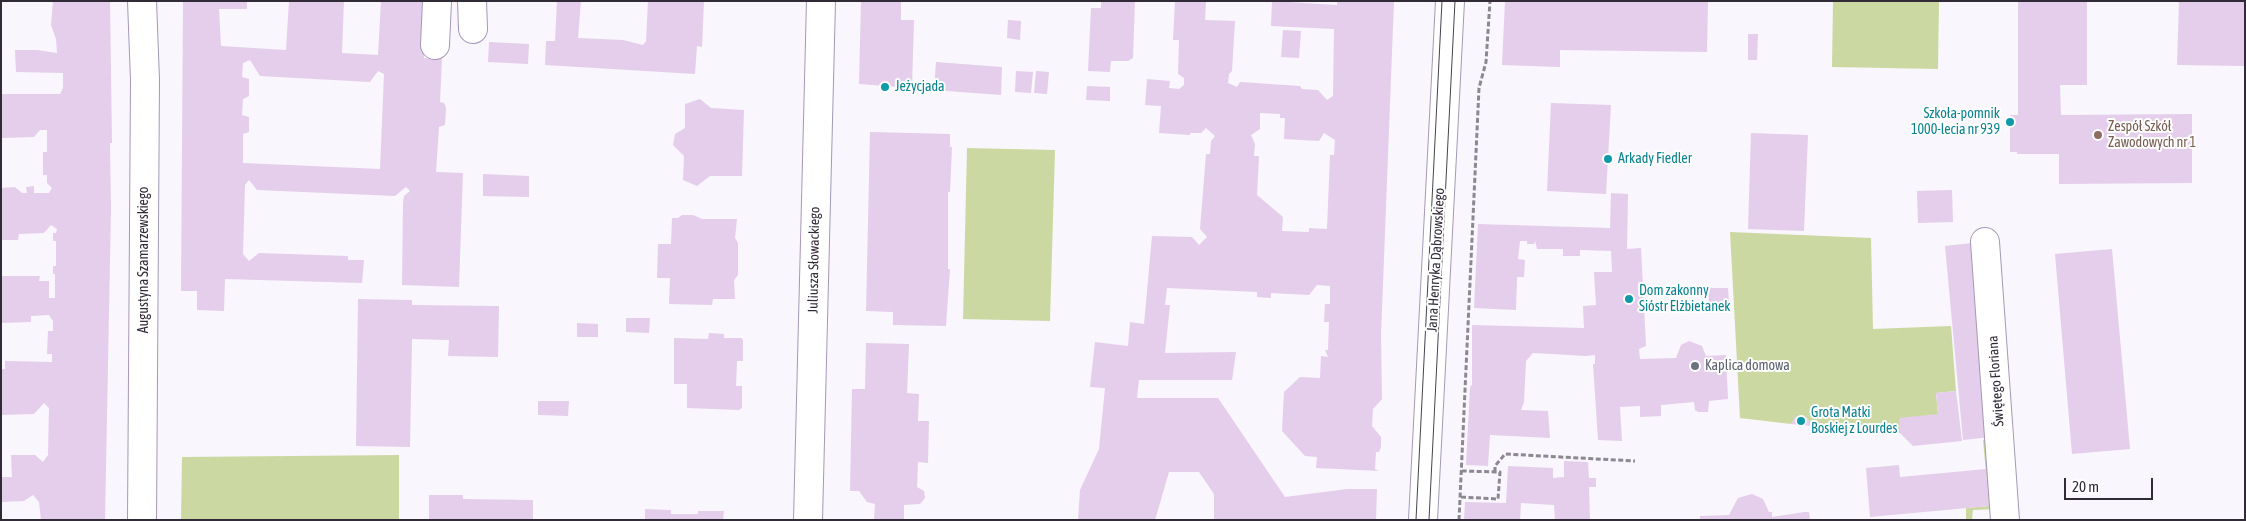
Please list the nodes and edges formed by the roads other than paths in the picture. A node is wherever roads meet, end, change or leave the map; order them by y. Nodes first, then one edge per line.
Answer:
1 (142, 1) edge
2 (437, 1) edge
3 (472, 1) edge
4 (821, 1) edge
5 (1450, 1) edge
6 (473, 29) dead end
7 (435, 45) dead end
8 (1985, 242) dead end
9 (2005, 519) edge
10 (142, 520) edge
11 (808, 520) edge
12 (1423, 520) edge

1 - 10 street, Augustyna Szamarzewskiego
2 - 7 street
3 - 6 street
4 - 11 street, Juliusza Słowackiego
5 - 12 street, Jana Henryka Dąbrowskiego
8 - 9 street, Świętego Floriana

